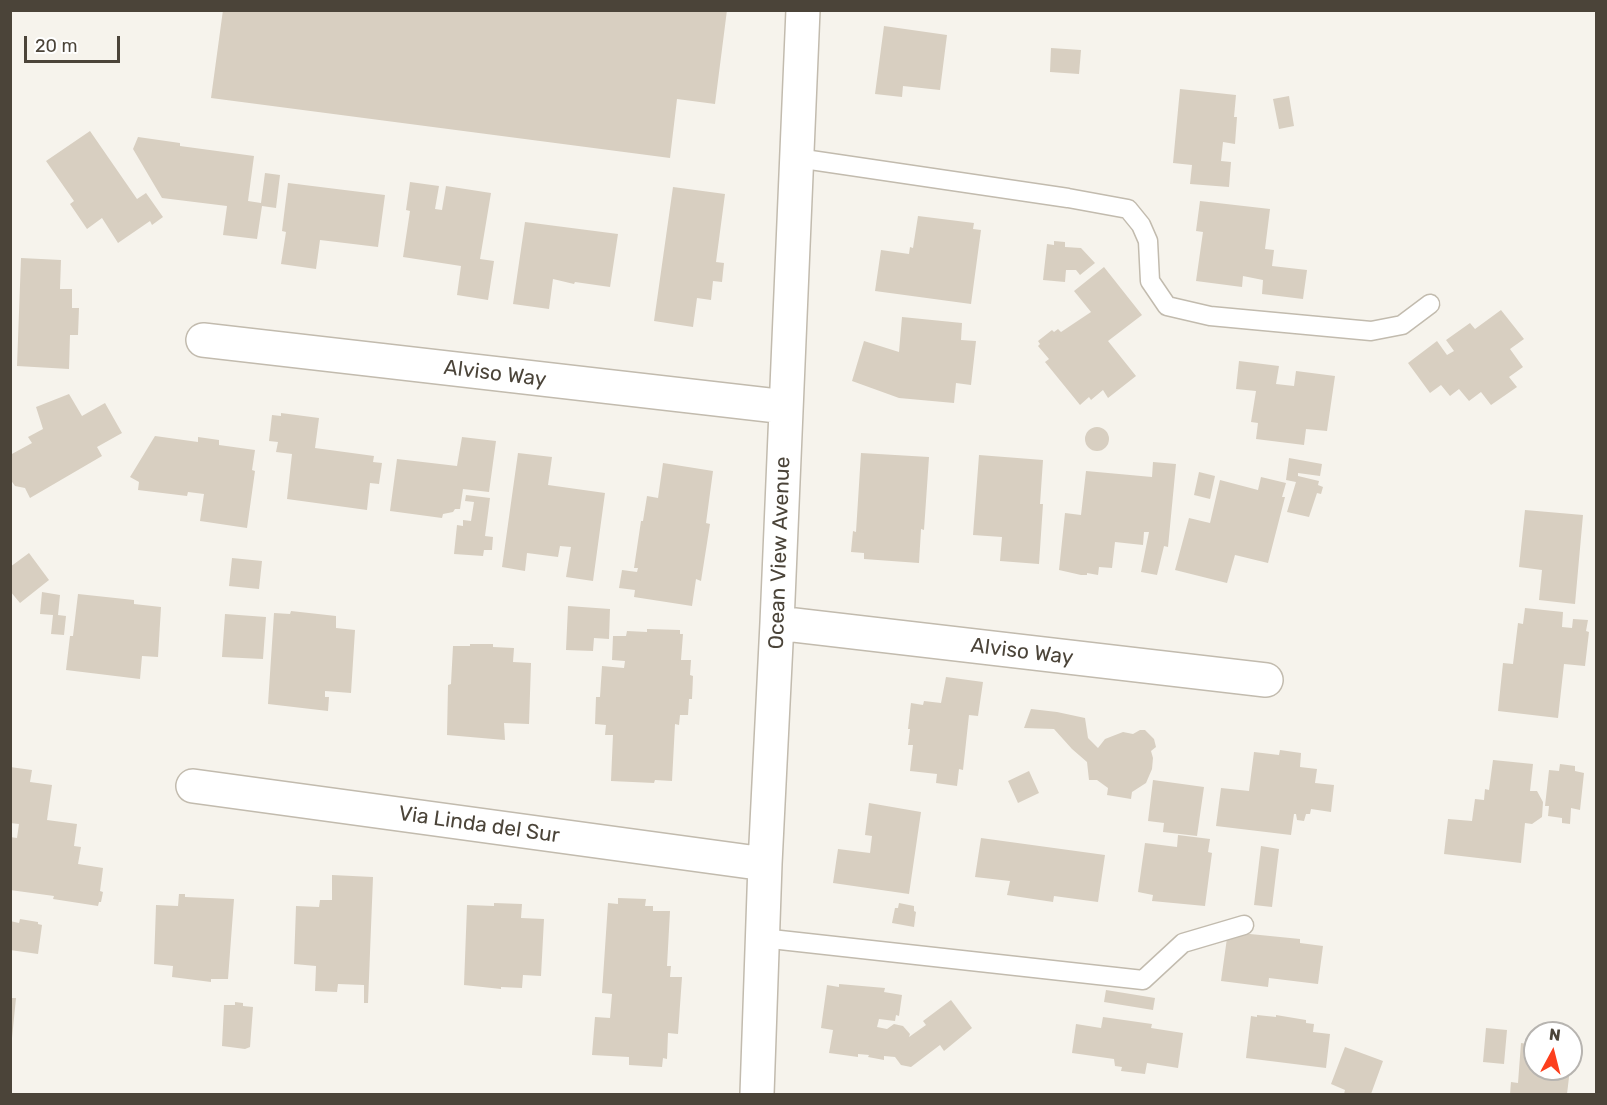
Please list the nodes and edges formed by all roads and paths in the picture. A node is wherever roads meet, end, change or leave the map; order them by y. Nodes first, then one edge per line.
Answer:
1 (803, 10) edge
2 (797, 159) junction
3 (1430, 304) dead end
4 (203, 340) dead end
5 (786, 407) junction
6 (777, 623) junction
7 (1266, 680) dead end
8 (193, 786) dead end
9 (765, 864) junction
10 (1244, 925) dead end
11 (762, 938) junction
12 (757, 1095) edge

1 - 2 street, Ocean View Avenue
2 - 3 lane
2 - 5 street, Ocean View Avenue
4 - 5 street, Alviso Way
5 - 6 street, Ocean View Avenue
6 - 7 street, Alviso Way
6 - 9 street, Ocean View Avenue
8 - 9 street, Via Linda del Sur
9 - 11 street, Ocean View Avenue
10 - 11 lane
11 - 12 street, Ocean View Avenue

